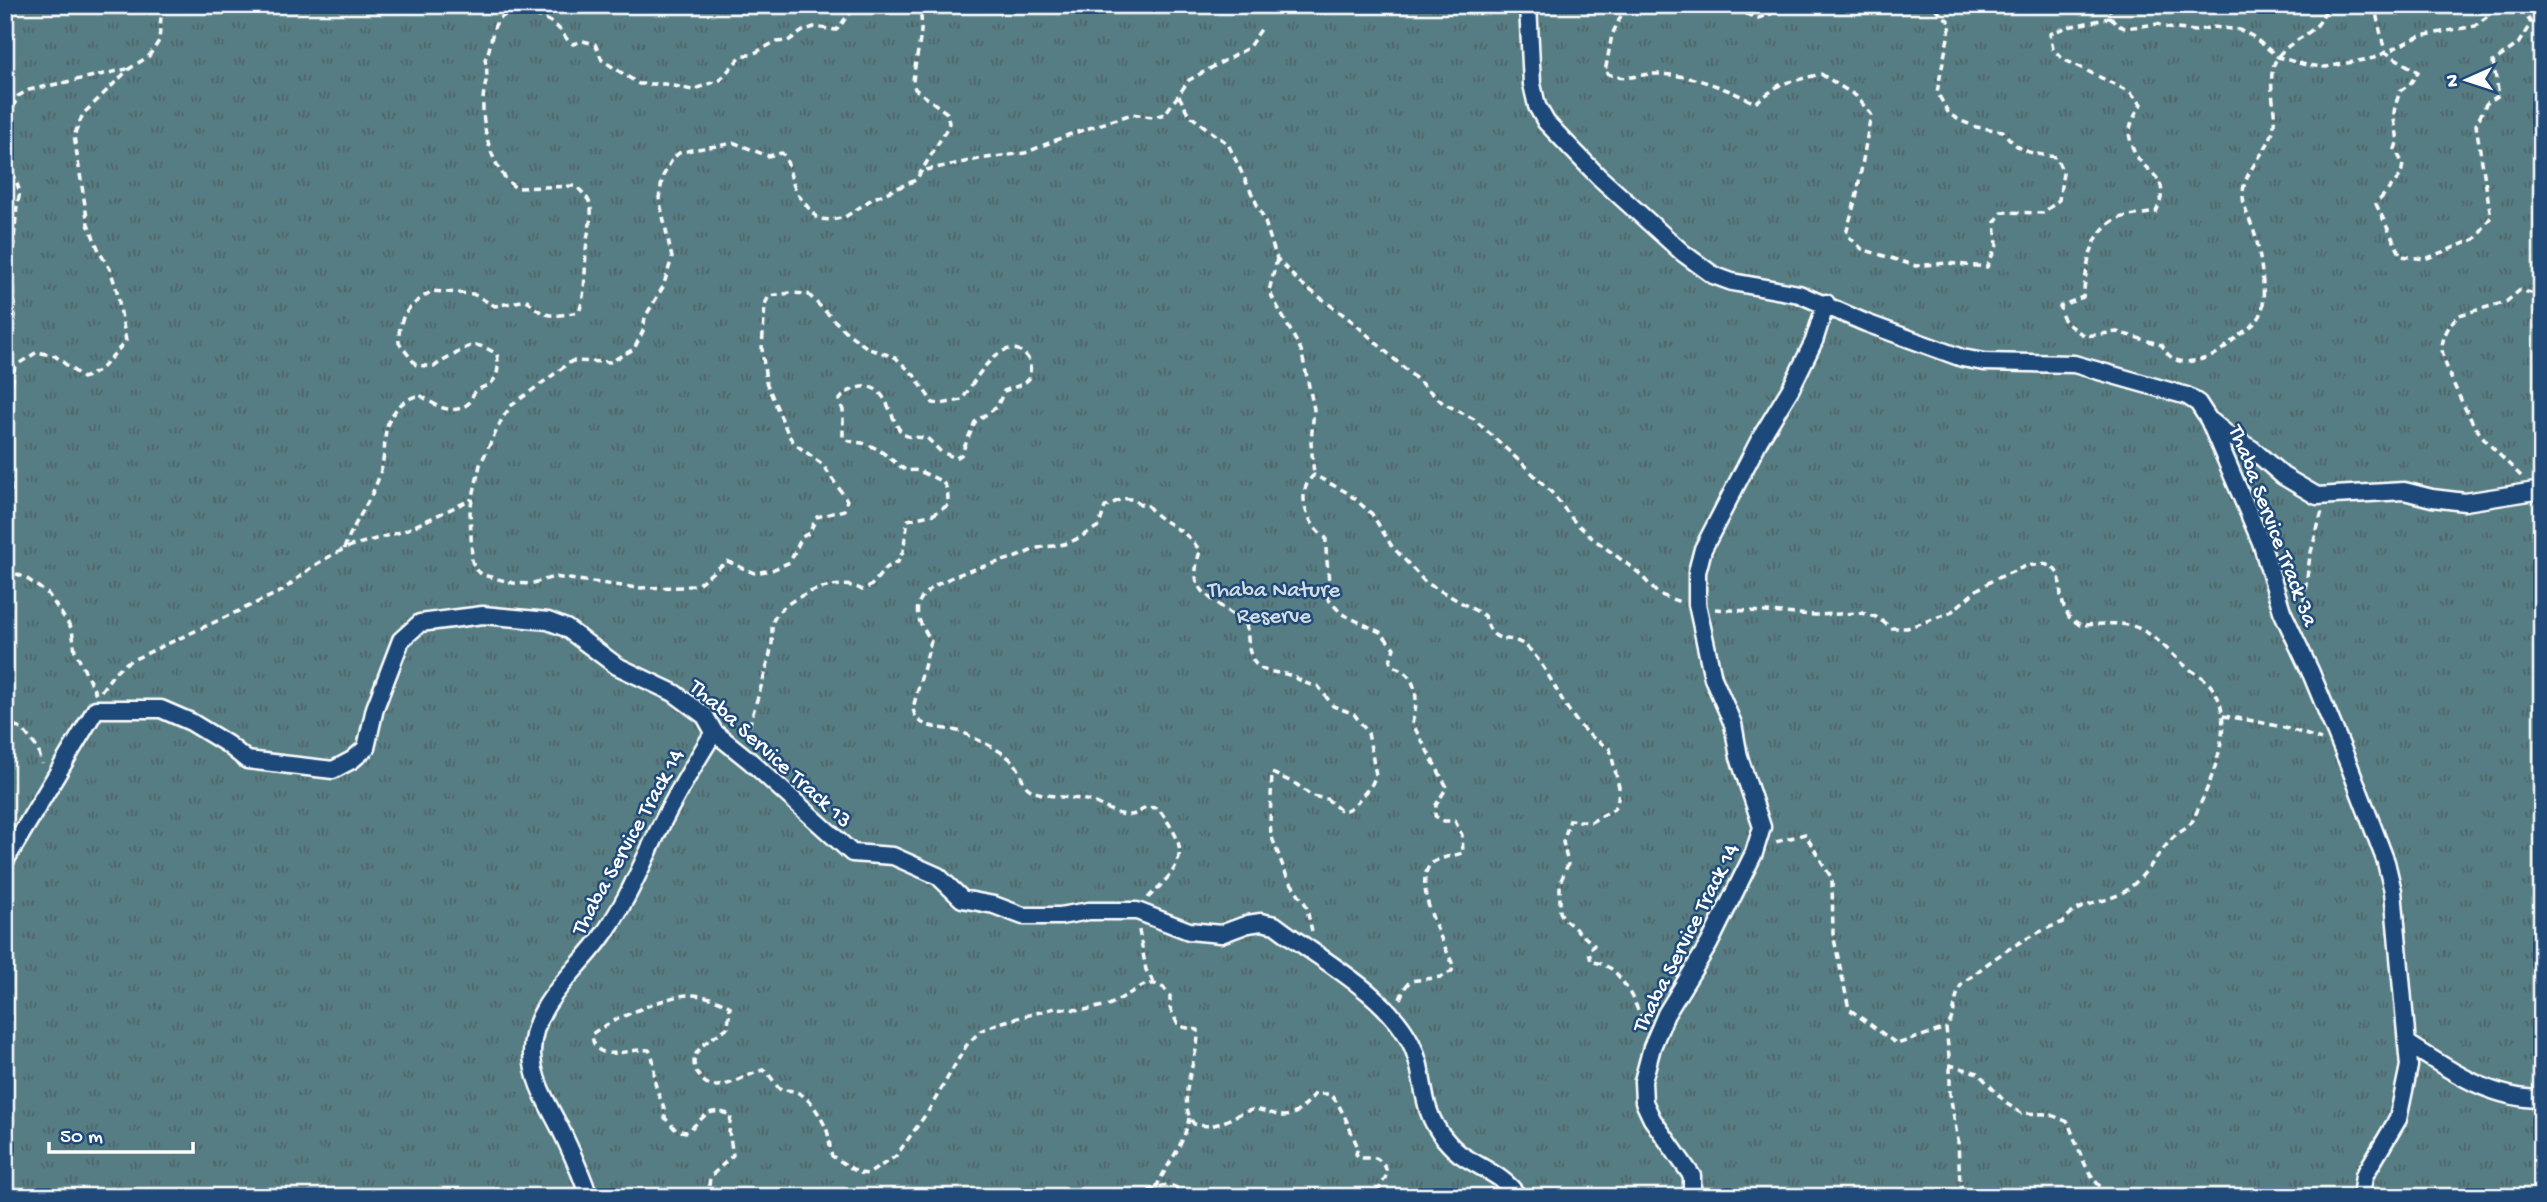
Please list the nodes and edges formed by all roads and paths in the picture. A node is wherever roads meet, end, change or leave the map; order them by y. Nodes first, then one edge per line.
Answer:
1 (162, 5) edge
2 (886, 5) edge
3 (919, 5) edge
4 (1528, 5) edge
5 (1626, 5) edge
6 (1699, 5) edge
7 (1778, 5) edge
8 (1931, 5) edge
9 (2109, 5) edge
10 (2328, 5) edge
11 (2381, 5) edge
12 (2502, 5) edge
13 (2515, 5) edge
14 (2112, 17) junction
15 (1262, 28) dead end
16 (2385, 52) junction
17 (2278, 57) junction
18 (129, 69) junction
19 (1179, 96) junction
20 (924, 170) junction
21 (1277, 259) junction
22 (2542, 296) edge
23 (1825, 303) junction
24 (5, 342) edge
25 (2209, 420) junction
26 (7, 436) edge
27 (1314, 475) junction
28 (2536, 486) edge
29 (2328, 496) junction
30 (473, 499) junction
31 (5, 500) edge
32 (344, 549) junction
33 (5, 569) edge
34 (1697, 604) junction
35 (2302, 614) dead end
36 (2223, 716) junction
37 (5, 719) edge
38 (713, 732) junction
39 (2342, 749) junction
40 (750, 761) junction
41 (51, 784) junction
42 (1754, 853) junction
43 (5, 860) edge
44 (1137, 911) junction
45 (1319, 956) junction
46 (1155, 984) junction
47 (1391, 1012) junction
48 (1946, 1028) junction
49 (2407, 1043) junction
50 (1653, 1047) junction
51 (1950, 1065) junction
52 (2542, 1099) edge
53 (1189, 1118) junction
54 (1156, 1188) junction
55 (589, 1197) edge
56 (713, 1197) edge
57 (1138, 1197) edge
58 (1185, 1197) edge
59 (1375, 1197) edge
60 (1518, 1197) edge
61 (1692, 1197) edge
62 (1968, 1197) edge
63 (2115, 1197) edge
64 (2361, 1197) edge

1 - 18 path
2 - 32 path
3 - 20 path
4 - 23 street, Thaba Service Track 3a
5 - 8 path
6 - 7 path
9 - 14 path
10 - 17 path
11 - 16 path
12 - 16 path
13 - 16 path
14 - 17 path
14 - 17 path
15 - 19 path
16 - 17 path
18 - 24 path
18 - 26 path
19 - 20 path
19 - 21 path
20 - 30 path
21 - 27 path
21 - 34 path
22 - 28 path
23 - 25 street, Thaba Service Track 3a
23 - 34 street, Thaba Service Track 14
25 - 29 street
25 - 39 street, Thaba Service Track 3a
26 - 31 path
27 - 47 path
27 - 50 path
28 - 29 street
29 - 35 path
30 - 32 path
30 - 40 path
32 - 33 path
34 - 36 path
34 - 42 street, Thaba Service Track 14
36 - 39 path
36 - 48 path
37 - 41 path
38 - 40 street, Thaba Service Track 13
38 - 41 street, Thaba Service Track 13
38 - 55 street, Thaba Service Track 14
39 - 49 street, Thaba Service Track 3a
40 - 44 street, Thaba Service Track 13
41 - 43 street, Thaba Service Track 13
42 - 48 path
42 - 50 street, Thaba Service Track 14
44 - 45 street, Thaba Service Track 13
44 - 45 path
44 - 46 path
45 - 47 street, Thaba Service Track 13
46 - 53 path
46 - 56 path
47 - 60 street, Thaba Service Track 13
48 - 51 path
49 - 52 street
49 - 64 street, Thaba Service Track 3a
50 - 61 street, Thaba Service Track 14
51 - 62 path
51 - 63 path
53 - 54 path
53 - 59 path
54 - 57 path
54 - 58 path

